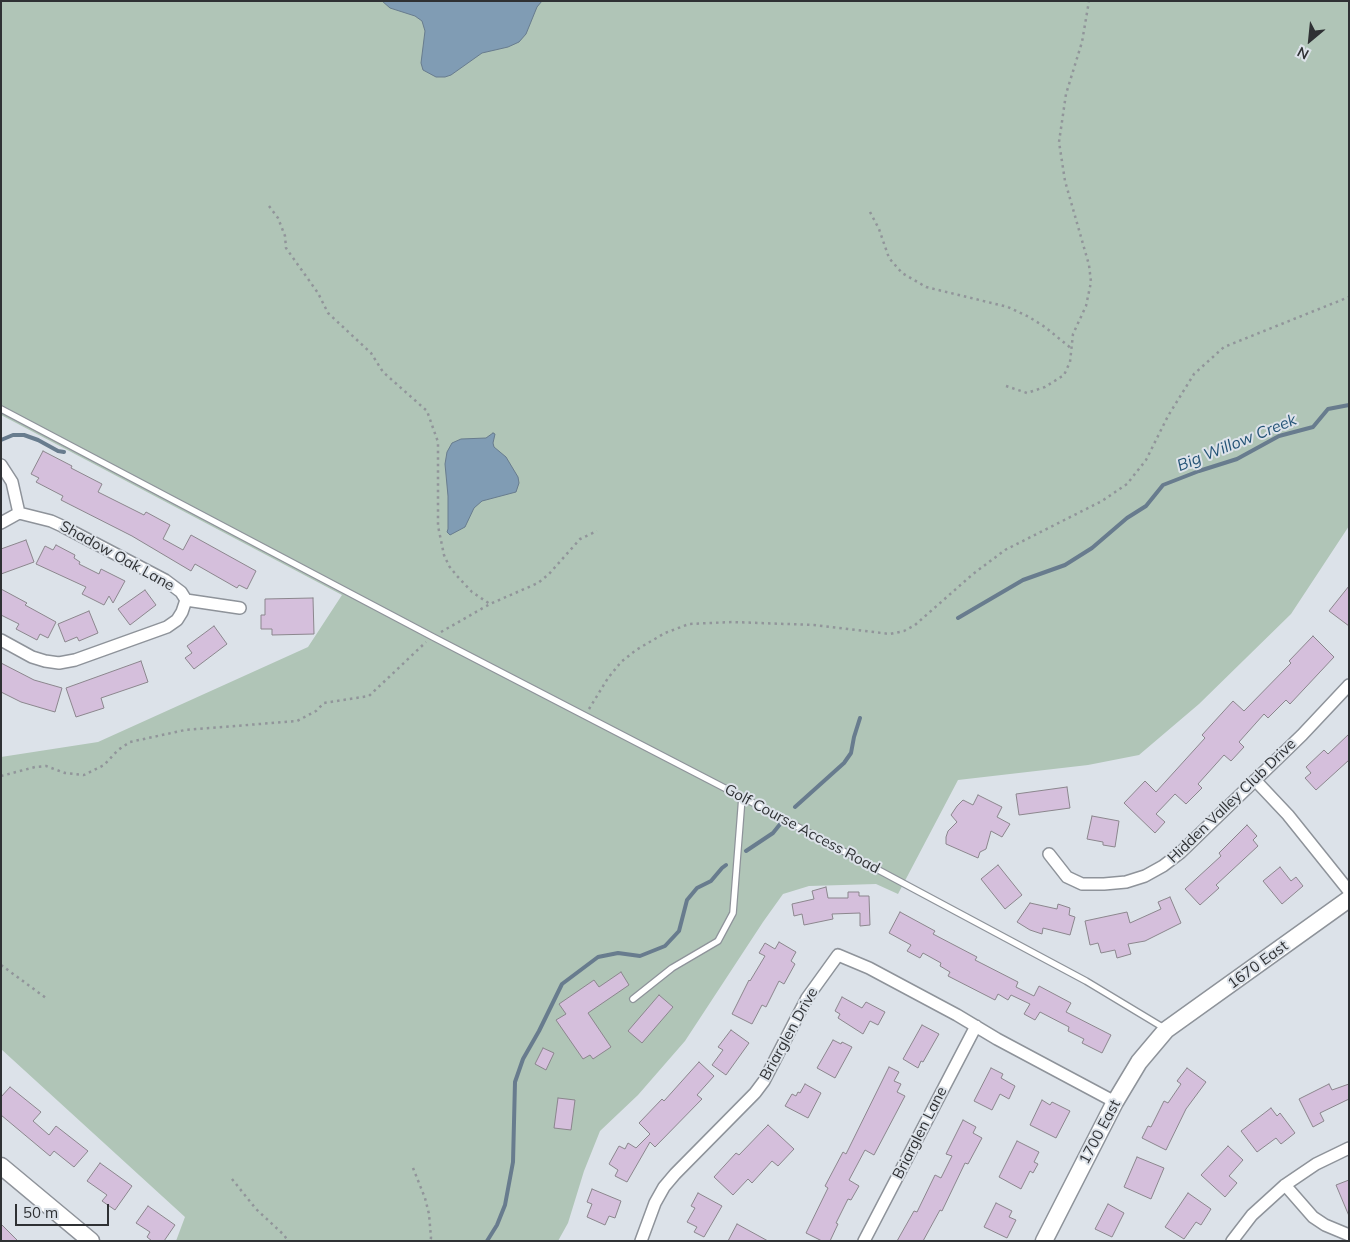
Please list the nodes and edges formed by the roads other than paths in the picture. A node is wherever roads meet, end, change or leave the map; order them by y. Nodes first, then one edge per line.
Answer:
1 (1, 409) edge
2 (1, 465) edge
3 (19, 513) junction
4 (1, 523) edge
5 (186, 600) junction
6 (240, 608) dead end
7 (1, 640) edge
8 (1349, 685) edge
9 (1255, 780) junction
10 (742, 797) junction
11 (1048, 854) dead end
12 (1349, 891) edge
13 (1349, 899) edge
14 (633, 999) dead end
15 (976, 1026) junction
16 (1166, 1030) junction
17 (1115, 1102) junction
18 (1349, 1148) edge
19 (1, 1166) edge
20 (1285, 1185) junction
21 (1349, 1235) edge
22 (644, 1240) edge
23 (92, 1241) edge
24 (864, 1241) edge
25 (1044, 1241) edge
26 (1232, 1241) edge

1 - 10 lane, Golf Course Access Road
2 - 3 street
3 - 4 street
3 - 5 street, Shadow Oak Lane
5 - 6 street, Shadow Oak Lane
5 - 7 street
8 - 9 street, Hidden Valley Club Drive
9 - 11 street, Hidden Valley Club Drive
9 - 12 street
10 - 14 lane
10 - 16 lane, Golf Course Access Road
13 - 16 main road, 1670 East
15 - 17 street, Briarglen Drive
15 - 22 street, Briarglen Drive
15 - 24 street, Briarglen Lane
16 - 17 main road, 1700 East
17 - 25 main road, 1700 East
18 - 20 street
19 - 23 main road
20 - 21 street
20 - 26 street

